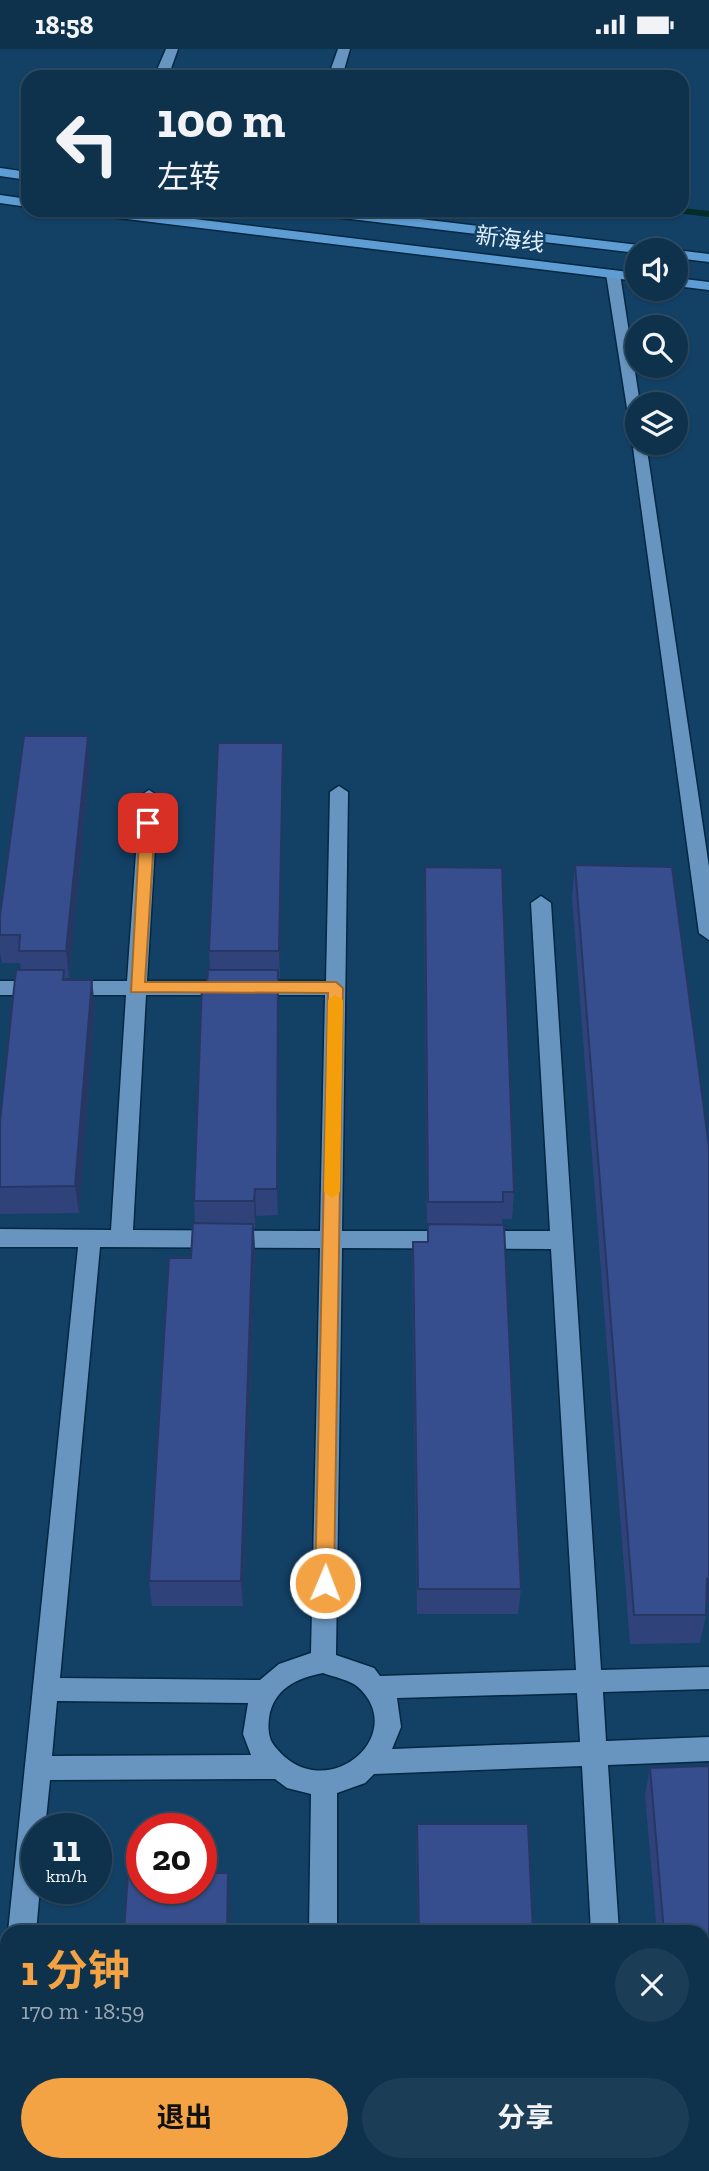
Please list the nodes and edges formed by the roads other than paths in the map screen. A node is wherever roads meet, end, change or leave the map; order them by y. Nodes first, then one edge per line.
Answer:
1 (172, 49) edge
2 (344, 49) edge
3 (164, 70) edge
4 (337, 70) edge
5 (0, 172) edge
6 (21, 175) edge
7 (0, 199) edge
8 (21, 202) edge
9 (144, 217) edge
10 (368, 217) edge
11 (625, 247) edge
12 (688, 255) edge
13 (709, 258) edge
14 (613, 274) junction
15 (625, 276) edge
16 (688, 283) edge
17 (709, 286) edge
18 (630, 392) edge
19 (640, 455) edge
20 (339, 792) dead end
21 (149, 796) dead end
22 (541, 903) dead end
23 (709, 933) edge
24 (0, 988) edge
25 (137, 988) junction
26 (336, 988) junction
27 (0, 1238) edge
28 (90, 1239) junction
29 (121, 1239) junction
30 (331, 1240) junction
31 (561, 1240) junction
32 (323, 1662) junction
33 (709, 1678) edge
34 (587, 1681) junction
35 (377, 1687) junction
36 (46, 1689) junction
37 (266, 1692) junction
38 (709, 1749) edge
39 (592, 1754) junction
40 (375, 1762) junction
41 (275, 1767) junction
42 (38, 1768) junction
43 (324, 1784) junction
44 (23, 1925) edge
45 (323, 1925) edge
46 (604, 1925) edge

1 - 3 street
2 - 4 street
5 - 6 highway
7 - 8 highway
9 - 14 highway, 新海线
10 - 11 highway, 新海线
12 - 13 highway
14 - 15 highway, 新海线
14 - 18 street
16 - 17 highway
19 - 23 street
20 - 26 street
21 - 25 street
22 - 31 street
24 - 25 street
25 - 26 street
25 - 29 street
26 - 30 street
27 - 28 street
28 - 29 street
28 - 36 street
29 - 30 street
30 - 31 street
30 - 32 street
31 - 34 street
32 - 35 street
32 - 37 street
33 - 34 street
34 - 35 street
34 - 39 street
35 - 40 street
36 - 37 street
36 - 42 street
37 - 41 street
38 - 39 street
39 - 40 street
39 - 46 street
40 - 43 street
41 - 42 street
41 - 43 street
42 - 44 street
43 - 45 street

